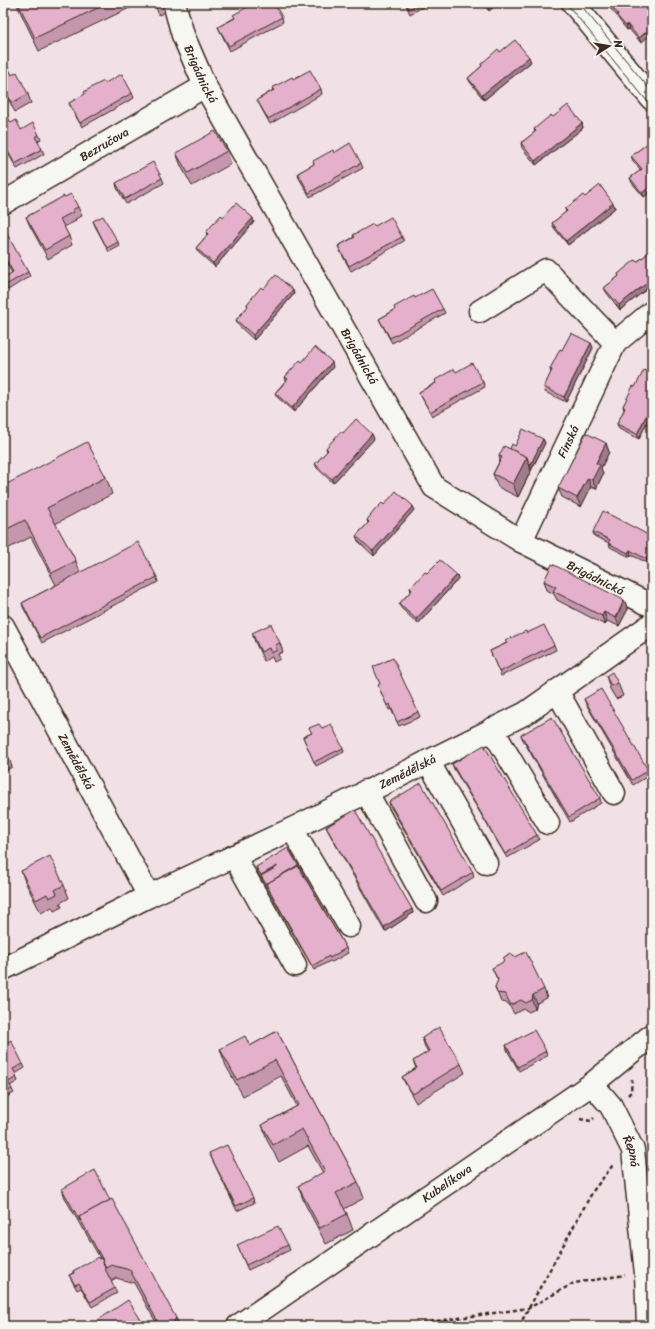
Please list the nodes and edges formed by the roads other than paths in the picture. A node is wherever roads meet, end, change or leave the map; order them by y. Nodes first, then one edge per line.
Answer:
1 (174, 3) edge
2 (573, 3) edge
3 (205, 86) junction
4 (652, 99) edge
5 (3, 203) edge
6 (480, 311) dead end
7 (652, 312) edge
8 (615, 343) junction
9 (521, 541) junction
10 (652, 606) edge
11 (652, 624) edge
12 (3, 626) edge
13 (557, 691) junction
14 (492, 730) junction
15 (428, 761) junction
16 (366, 791) junction
17 (614, 793) dead end
18 (548, 823) dead end
19 (292, 829) junction
20 (234, 856) junction
21 (486, 863) dead end
22 (149, 896) junction
23 (426, 901) dead end
24 (349, 926) dead end
25 (295, 965) dead end
26 (3, 969) edge
27 (652, 1035) edge
28 (592, 1084) junction
29 (649, 1274) edge
30 (238, 1326) edge
31 (648, 1326) edge

1 - 3 street, Brigádnická
2 - 4 street
3 - 5 street, Bezručova
3 - 9 street, Brigádnická
6 - 8 street
7 - 8 street, Finská
8 - 9 street, Finská
9 - 10 street, Brigádnická
11 - 13 street, Zemědělská
12 - 22 street, Zemědělská
13 - 14 street, Zemědělská
13 - 17 street
14 - 15 street, Zemědělská
14 - 18 street
15 - 16 street, Zemědělská
15 - 21 street
16 - 19 street, Zemědělská
16 - 23 street
19 - 20 street, Zemědělská
19 - 24 street
20 - 22 street, Zemědělská
20 - 25 street
22 - 26 street, Zemědělská
27 - 28 street, Kubelíkova
28 - 29 street, Řepná
28 - 30 street, Kubelíkova
29 - 31 street, Řepná

